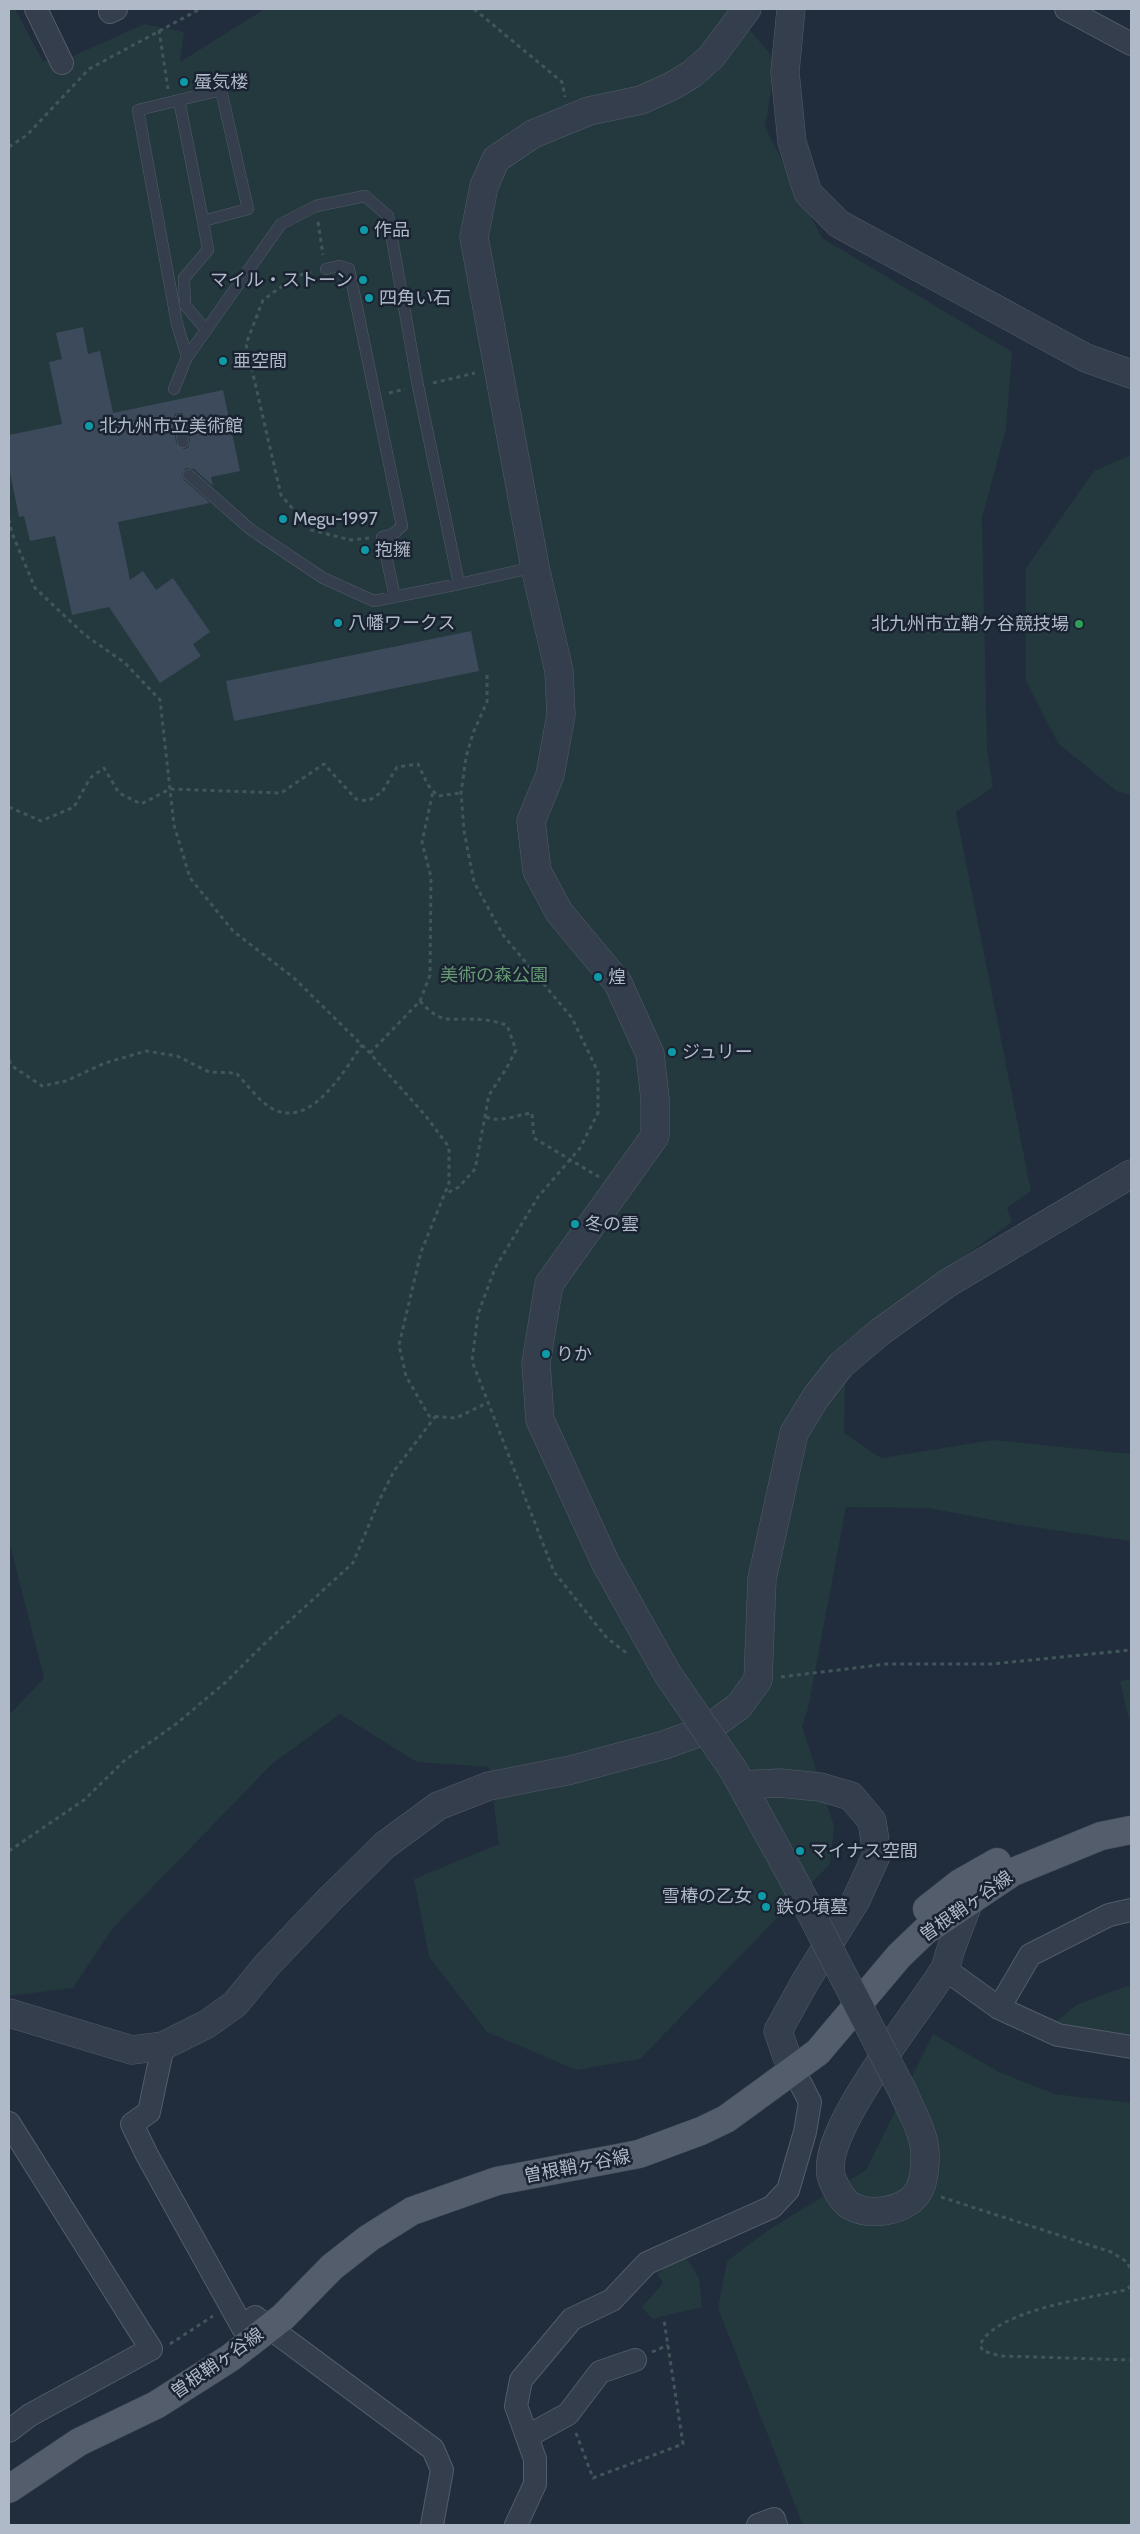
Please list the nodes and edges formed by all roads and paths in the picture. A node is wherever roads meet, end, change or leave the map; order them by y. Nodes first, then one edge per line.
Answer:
1 (36, 9) edge
2 (200, 9) edge
3 (474, 9) edge
4 (746, 9) edge
5 (791, 9) edge
6 (1066, 9) edge
7 (159, 30) junction
8 (1131, 44) edge
9 (62, 63) dead end
10 (175, 101) junction
11 (570, 119) junction
12 (9, 147) edge
13 (316, 206) junction
14 (203, 221) junction
15 (326, 269) junction
16 (206, 330) junction
17 (187, 357) junction
18 (480, 371) dead end
19 (1131, 374) edge
20 (432, 383) dead end
21 (418, 386) junction
22 (174, 389) dead end
23 (375, 397) junction
24 (180, 420) dead end
25 (183, 442) dead end
26 (189, 476) dead end
27 (9, 519) edge
28 (382, 536) junction
29 (535, 567) junction
30 (459, 584) junction
31 (395, 597) junction
32 (487, 675) dead end
33 (170, 788) junction
34 (433, 791) junction
35 (461, 794) junction
36 (9, 807) edge
37 (420, 1001) junction
38 (362, 1045) junction
39 (370, 1053) junction
40 (9, 1060) edge
41 (486, 1118) junction
42 (569, 1161) junction
43 (1131, 1174) edge
44 (618, 1188) junction
45 (445, 1194) junction
46 (487, 1403) junction
47 (435, 1417) junction
48 (1131, 1650) edge
49 (662, 1663) junction
50 (758, 1680) junction
51 (706, 1730) junction
52 (738, 1778) junction
53 (1131, 1813) edge
54 (1131, 1830) edge
55 (9, 1851) edge
56 (970, 1899) junction
57 (1131, 1910) edge
58 (945, 1969) junction
59 (999, 2008) junction
60 (9, 2013) edge
61 (163, 2046) junction
62 (1131, 2047) edge
63 (791, 2064) junction
64 (9, 2123) edge
65 (919, 2190) junction
66 (1131, 2270) edge
67 (1131, 2286) edge
68 (230, 2304) junction
69 (664, 2320) dead end
70 (256, 2324) junction
71 (165, 2348) dead end
72 (635, 2360) dead end
73 (1131, 2360) edge
74 (568, 2414) junction
75 (9, 2431) edge
76 (528, 2436) junction
77 (9, 2469) edge
78 (9, 2489) edge
79 (432, 2525) edge
80 (516, 2525) edge
81 (758, 2525) edge
82 (776, 2525) edge

1 - 9 street
2 - 7 path
3 - 11 path
4 - 11 street
5 - 19 street
6 - 8 street
7 - 10 path
7 - 12 path
10 - 14 lane
10 - 14 lane
10 - 17 lane
11 - 29 street
13 - 15 path
13 - 16 lane
13 - 21 lane
14 - 16 lane
15 - 23 lane
15 - 28 path
16 - 17 lane
17 - 22 lane
18 - 20 path
21 - 23 path
21 - 30 lane
23 - 28 lane
24 - 25 lane
26 - 31 lane
27 - 33 path
28 - 31 lane
29 - 30 lane
29 - 44 street
30 - 31 lane
32 - 35 path
33 - 34 path
33 - 36 path
33 - 38 path
34 - 35 path
34 - 37 path
35 - 42 path
37 - 39 path
37 - 41 path
38 - 39 path
38 - 40 path
39 - 45 path
41 - 42 path
41 - 45 path
42 - 44 path
42 - 46 path
43 - 50 street
44 - 49 street
45 - 47 path
46 - 47 path
46 - 49 path
47 - 55 path
48 - 50 path
49 - 51 street, bridge
50 - 51 street
51 - 52 street, bridge
51 - 61 street
52 - 63 street
52 - 65 street, bridge
53 - 63 main road, 曽根鞘ヶ谷線
54 - 56 main road, 曽根鞘ヶ谷線
56 - 58 street
56 - 63 main road, 曽根鞘ヶ谷線
57 - 59 street
58 - 59 street
58 - 65 street
59 - 62 street
60 - 61 street
61 - 68 street
63 - 70 main road, 曽根鞘ヶ谷線
63 - 76 street
64 - 75 street
65 - 66 path
67 - 73 path
68 - 70 street
68 - 71 path
69 - 74 path
70 - 77 main road, 曽根鞘ヶ谷線
70 - 78 main road, 曽根鞘ヶ谷線
70 - 79 street
72 - 74 street
74 - 76 street
76 - 80 street
81 - 82 street

